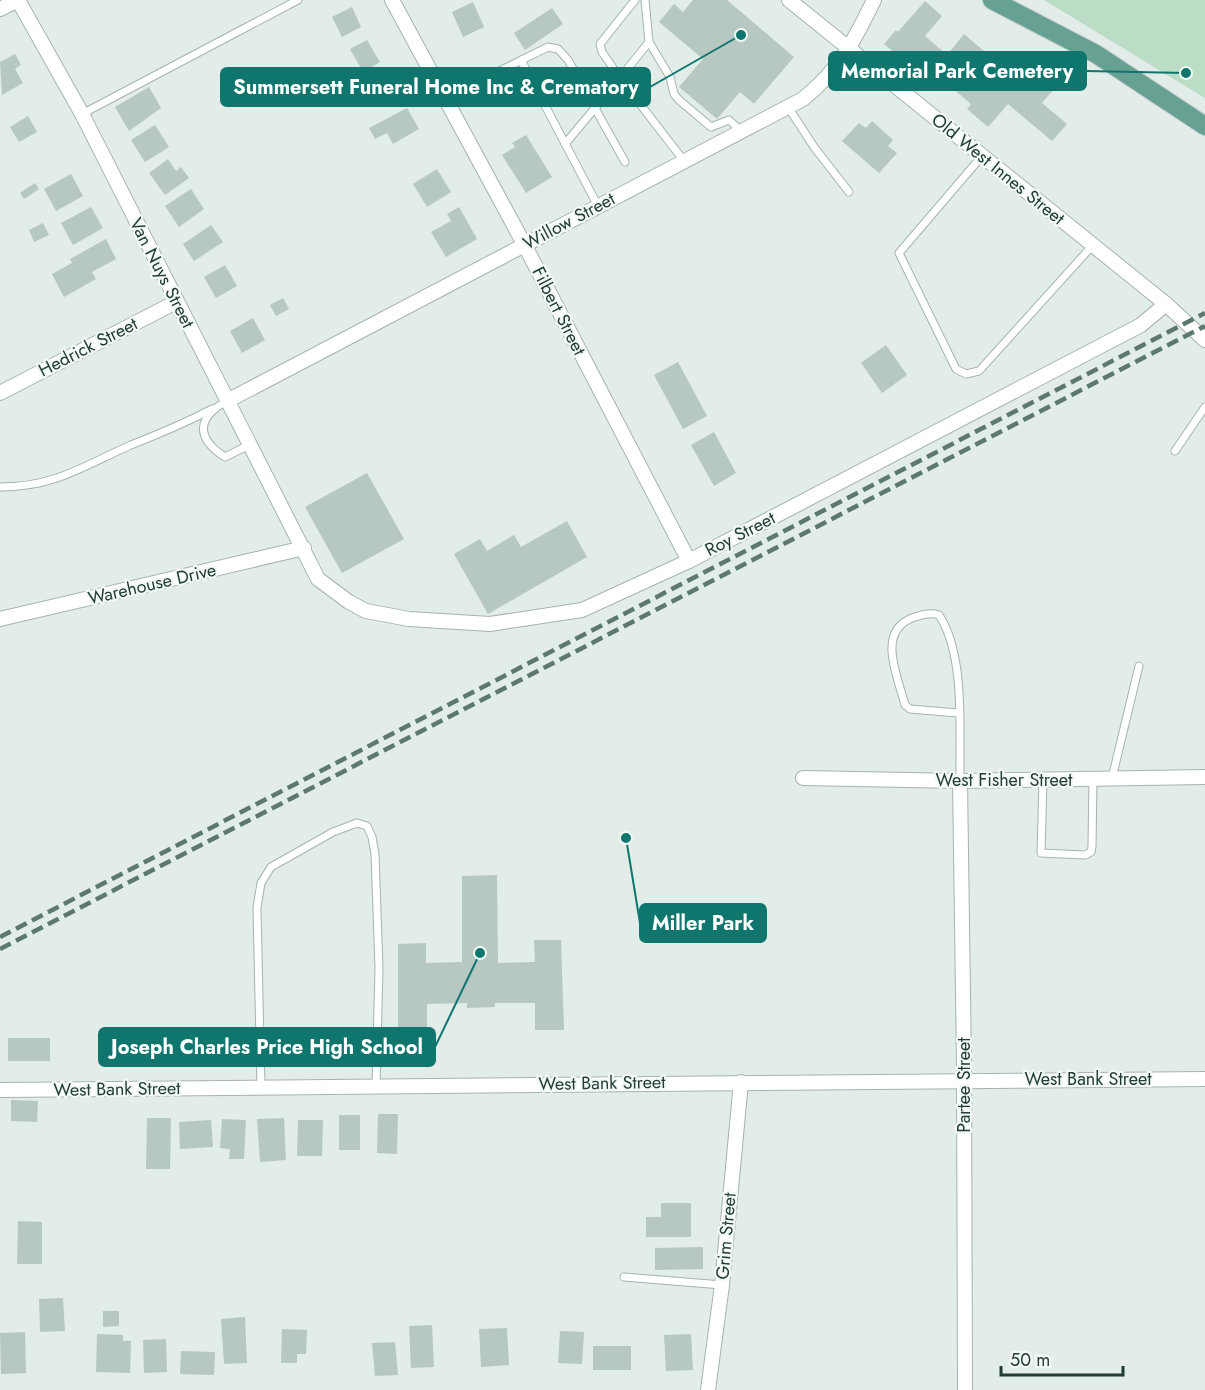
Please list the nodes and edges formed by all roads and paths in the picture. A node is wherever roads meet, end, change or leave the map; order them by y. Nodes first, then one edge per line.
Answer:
1 (18, 0) edge
2 (298, 0) edge
3 (392, 0) edge
4 (635, 0) edge
5 (645, 0) edge
6 (789, 0) edge
7 (874, 0) edge
8 (992, 0) edge
9 (0, 9) edge
10 (649, 42) junction
11 (850, 50) junction
12 (521, 60) junction
13 (620, 78) junction
14 (445, 98) junction
15 (788, 106) junction
16 (596, 108) junction
17 (82, 114) junction
18 (1205, 126) edge
19 (741, 131) junction
20 (566, 144) junction
21 (982, 156) junction
22 (684, 161) junction
23 (625, 162) dead end
24 (849, 192) dead end
25 (598, 206) junction
26 (524, 244) junction
27 (1093, 245) junction
28 (176, 302) junction
29 (1166, 304) junction
30 (1205, 340) edge
31 (0, 393) edge
32 (227, 401) junction
33 (1205, 407) edge
34 (212, 409) junction
35 (249, 445) junction
36 (1175, 451) dead end
37 (0, 487) edge
38 (304, 548) junction
39 (689, 561) junction
40 (0, 619) edge
41 (1138, 666) dead end
42 (958, 713) junction
43 (1205, 777) edge
44 (803, 778) dead end
45 (1112, 778) junction
46 (1094, 779) junction
47 (1043, 780) junction
48 (960, 781) junction
49 (1205, 1079) edge
50 (964, 1080) junction
51 (741, 1082) junction
52 (376, 1086) junction
53 (261, 1087) junction
54 (0, 1090) edge
55 (624, 1277) dead end
56 (722, 1285) junction
57 (708, 1390) edge
58 (964, 1390) edge

1 - 9 street
1 - 17 street, Van Nuys Street
2 - 17 lane
3 - 14 street, Filbert Street
4 - 13 lane
5 - 10 lane
6 - 11 street, Old West Innes Street
7 - 11 street, Willow Street
8 - 18 main road
10 - 13 lane
10 - 19 lane
11 - 15 street, Willow Street
11 - 21 street, Old West Innes Street
12 - 14 lane
12 - 16 lane
12 - 20 lane
13 - 16 lane
13 - 22 lane
14 - 26 street, Filbert Street
15 - 19 street, Willow Street
15 - 24 lane
16 - 20 lane
16 - 23 lane
17 - 28 street, Van Nuys Street
19 - 22 street, Willow Street
20 - 25 lane
21 - 27 street, Old West Innes Street
21 - 27 lane
22 - 25 street, Willow Street
25 - 26 street, Willow Street
26 - 32 street, Willow Street
26 - 39 street, Filbert Street
27 - 29 street, Old West Innes Street
28 - 31 street, Hedrick Street
28 - 32 street, Van Nuys Street
29 - 30 street, Old West Innes Street
29 - 39 street, Roy Street
32 - 34 lane
32 - 35 street, Van Nuys Street
33 - 36 lane
34 - 35 lane
34 - 37 lane
35 - 38 street, Van Nuys Street
38 - 39 street, Roy Street
38 - 40 street, Warehouse Drive
41 - 45 lane
42 - 42 lane
42 - 48 lane
43 - 45 street, West Fisher Street
44 - 48 street, West Fisher Street
45 - 46 street, West Fisher Street
46 - 47 street, West Fisher Street
46 - 47 lane
47 - 48 street, West Fisher Street
48 - 50 street, Partee Street
49 - 50 street, West Bank Street
50 - 51 street, West Bank Street
50 - 58 street, Partee Street
51 - 52 street, West Bank Street
51 - 56 street, Grim Street
52 - 53 street, West Bank Street
52 - 53 lane
53 - 54 street, West Bank Street
55 - 56 lane
56 - 57 street, Grim Street

